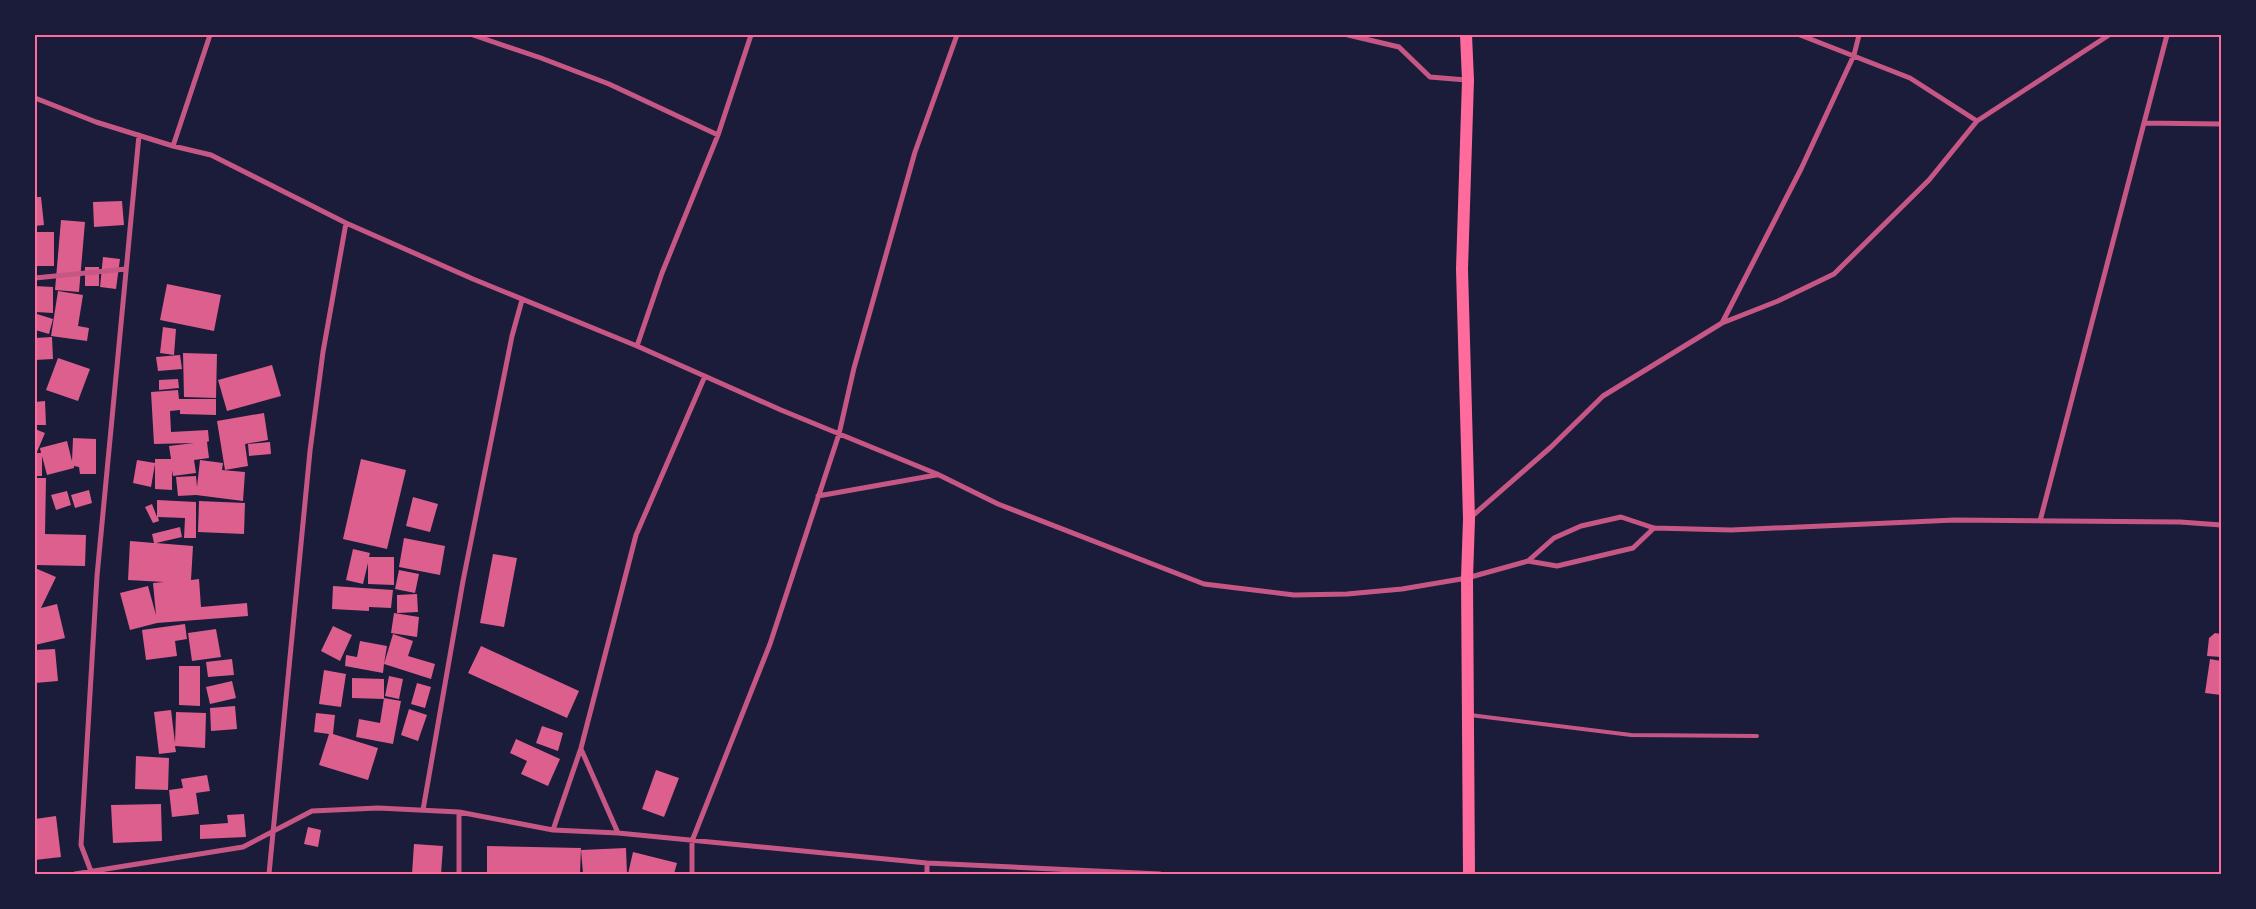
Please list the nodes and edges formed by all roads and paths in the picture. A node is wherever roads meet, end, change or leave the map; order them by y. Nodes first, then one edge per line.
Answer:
1 (210, 35) edge
2 (473, 35) edge
3 (751, 35) edge
4 (957, 35) edge
5 (1348, 35) edge
6 (1466, 35) edge
7 (1800, 35) edge
8 (1859, 35) edge
9 (2109, 35) edge
10 (2167, 35) edge
11 (1854, 55) junction
12 (1468, 80) junction
13 (35, 98) edge
14 (1977, 121) junction
15 (2144, 123) junction
16 (2221, 124) edge
17 (139, 135) junction
18 (718, 135) junction
19 (173, 146) junction
20 (346, 223) junction
21 (126, 270) junction
22 (35, 278) edge
23 (522, 300) junction
24 (1722, 323) junction
25 (637, 346) junction
26 (705, 376) junction
27 (839, 434) junction
28 (937, 474) junction
29 (818, 496) junction
30 (1469, 519) junction
31 (2040, 521) junction
32 (2221, 525) edge
33 (1654, 528) junction
34 (1528, 561) junction
35 (1467, 578) junction
36 (1468, 714) junction
37 (1757, 736) dead end
38 (581, 748) junction
39 (423, 810) junction
40 (459, 812) junction
41 (553, 830) junction
42 (274, 832) junction
43 (618, 833) junction
44 (692, 840) junction
45 (927, 863) junction
46 (92, 873) edge
47 (75, 874) edge
48 (270, 874) edge
49 (459, 874) edge
50 (692, 874) edge
51 (927, 874) edge
52 (1160, 874) edge
53 (1468, 874) edge

1 - 19 street
2 - 18 street
3 - 18 street
4 - 27 street
5 - 12 street
6 - 12 main road
7 - 11 street
8 - 11 street
9 - 14 street
10 - 15 street
11 - 14 street
11 - 24 street
12 - 30 main road
13 - 17 street
14 - 24 street
15 - 16 street
15 - 31 street
17 - 19 street
17 - 21 street
18 - 25 street
19 - 20 street
20 - 23 street
20 - 42 street
21 - 22 street
21 - 46 street
23 - 25 street
23 - 39 street
24 - 30 street
25 - 26 street
26 - 27 street
26 - 38 street
27 - 28 street
27 - 29 street
28 - 29 street
28 - 35 street
29 - 44 street
30 - 35 main road
31 - 32 street
31 - 33 street
33 - 34 street
33 - 34 street
34 - 35 street
35 - 36 main road
36 - 37 lane
36 - 53 main road
38 - 41 street
38 - 43 street
39 - 40 street
39 - 42 street
40 - 41 street
40 - 49 street
41 - 43 street
42 - 46 street
42 - 48 street
43 - 44 street
44 - 45 street
44 - 50 street
45 - 51 street
45 - 52 street
46 - 47 street

